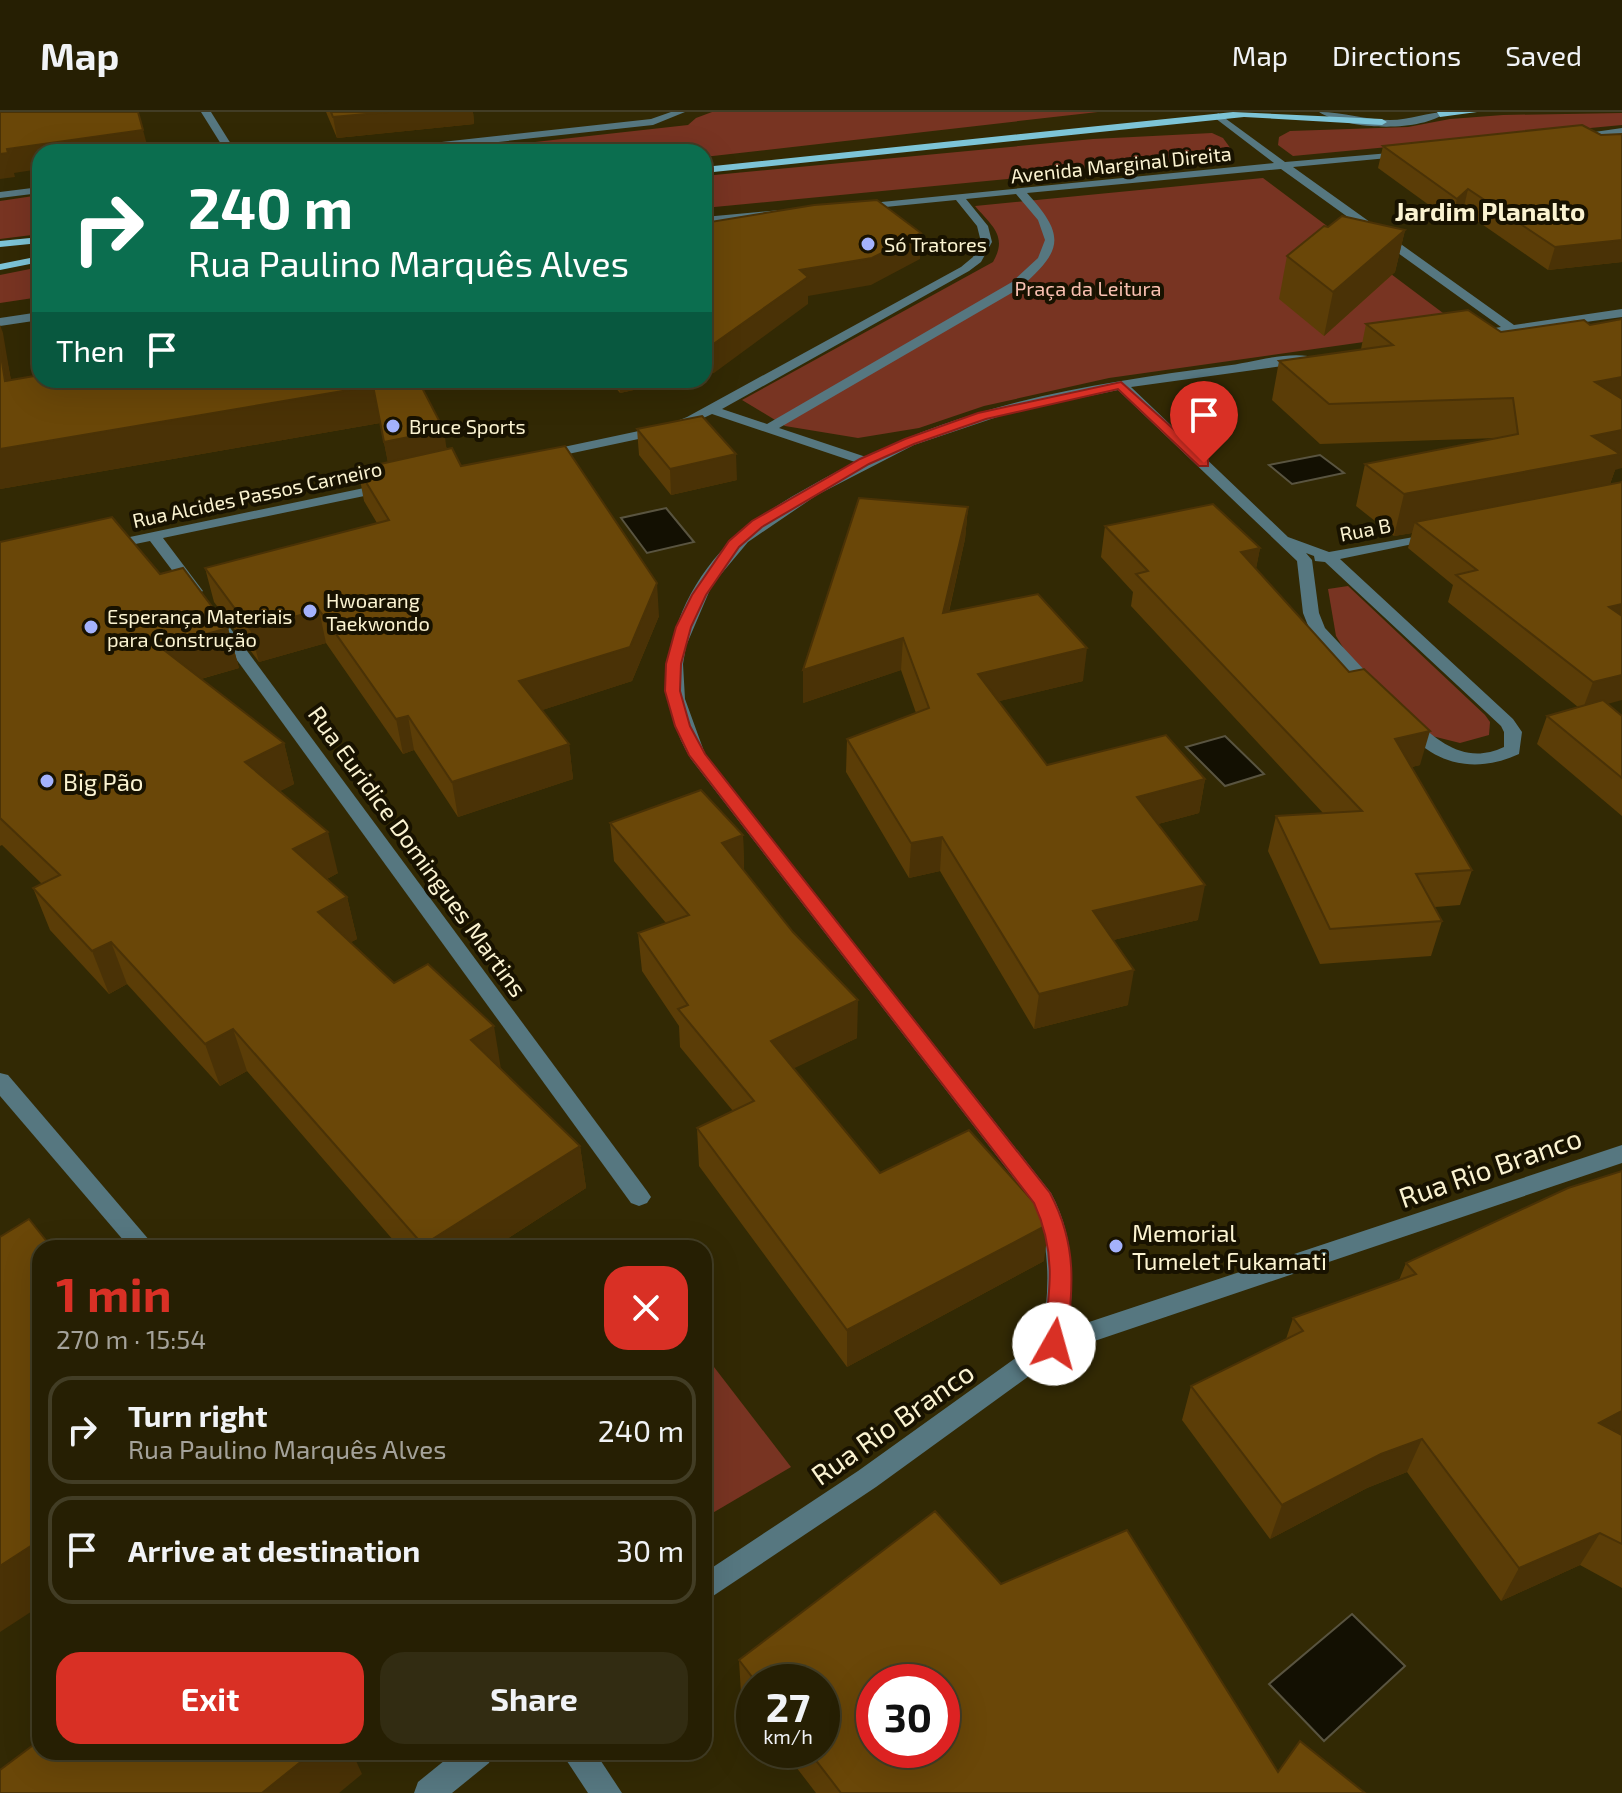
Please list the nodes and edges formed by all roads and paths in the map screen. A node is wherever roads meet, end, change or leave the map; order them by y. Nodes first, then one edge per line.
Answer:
1 (206, 112) edge
2 (680, 112) edge
3 (1261, 112) edge
4 (1324, 112) edge
5 (1472, 112) edge
6 (1441, 113) edge
7 (1236, 114) edge
8 (1218, 116) junction
9 (1382, 122) junction
10 (1622, 131) edge
11 (1561, 137) edge
12 (226, 144) edge
13 (451, 144) edge
14 (1423, 151) edge
15 (1286, 165) junction
16 (712, 169) edge
17 (32, 191) edge
18 (1020, 192) junction
19 (0, 195) edge
20 (960, 199) junction
21 (837, 208) edge
22 (795, 212) edge
23 (712, 219) edge
24 (32, 241) edge
25 (0, 244) edge
26 (32, 261) edge
27 (0, 267) edge
28 (1622, 313) edge
29 (32, 317) edge
30 (0, 322) edge
31 (1511, 329) junction
32 (1464, 336) edge
33 (1324, 356) edge
34 (1121, 385) junction
35 (712, 410) junction
36 (768, 429) junction
37 (524, 459) edge
38 (865, 461) junction
39 (406, 483) edge
40 (1452, 532) edge
41 (154, 536) junction
42 (1287, 541) junction
43 (96, 548) edge
44 (1329, 557) junction
45 (1304, 560) junction
46 (0, 1081) edge
47 (1622, 1154) edge
48 (639, 1197) dead end
49 (137, 1240) edge
50 (1054, 1344) junction
51 (712, 1584) edge
52 (468, 1760) edge
53 (582, 1760) edge
54 (429, 1793) edge
55 (607, 1793) edge

1 - 12 street
2 - 13 street
3 - 7 main road
4 - 9 street
5 - 6 main road
6 - 9 street
7 - 8 main road
7 - 9 main road
8 - 15 street
8 - 16 main road
10 - 11 street
14 - 15 street, Avenida Marginal Direita
15 - 18 street, Avenida Marginal Direita
15 - 31 street
17 - 19 street
18 - 20 street, Avenida Marginal Direita
18 - 36 street
20 - 21 street, Avenida Marginal Direita
20 - 35 street
22 - 23 street
24 - 25 main road
26 - 27 main road
28 - 31 street
29 - 30 street
31 - 32 street
33 - 34 street
34 - 38 street
34 - 42 street
35 - 36 street
35 - 37 street
36 - 38 street
38 - 50 street
39 - 41 street, Rua Alcides Passos Carneiro
40 - 44 street, Rua B
41 - 43 street, Rua Alcides Passos Carneiro
41 - 48 street, Rua Euridice Domingues Martins
42 - 44 street
42 - 45 street
44 - 45 street, Rua B
44 - 45 street
46 - 49 street
47 - 50 street, Rua Rio Branco
50 - 51 street, Rua Rio Branco
52 - 54 street
53 - 55 street

